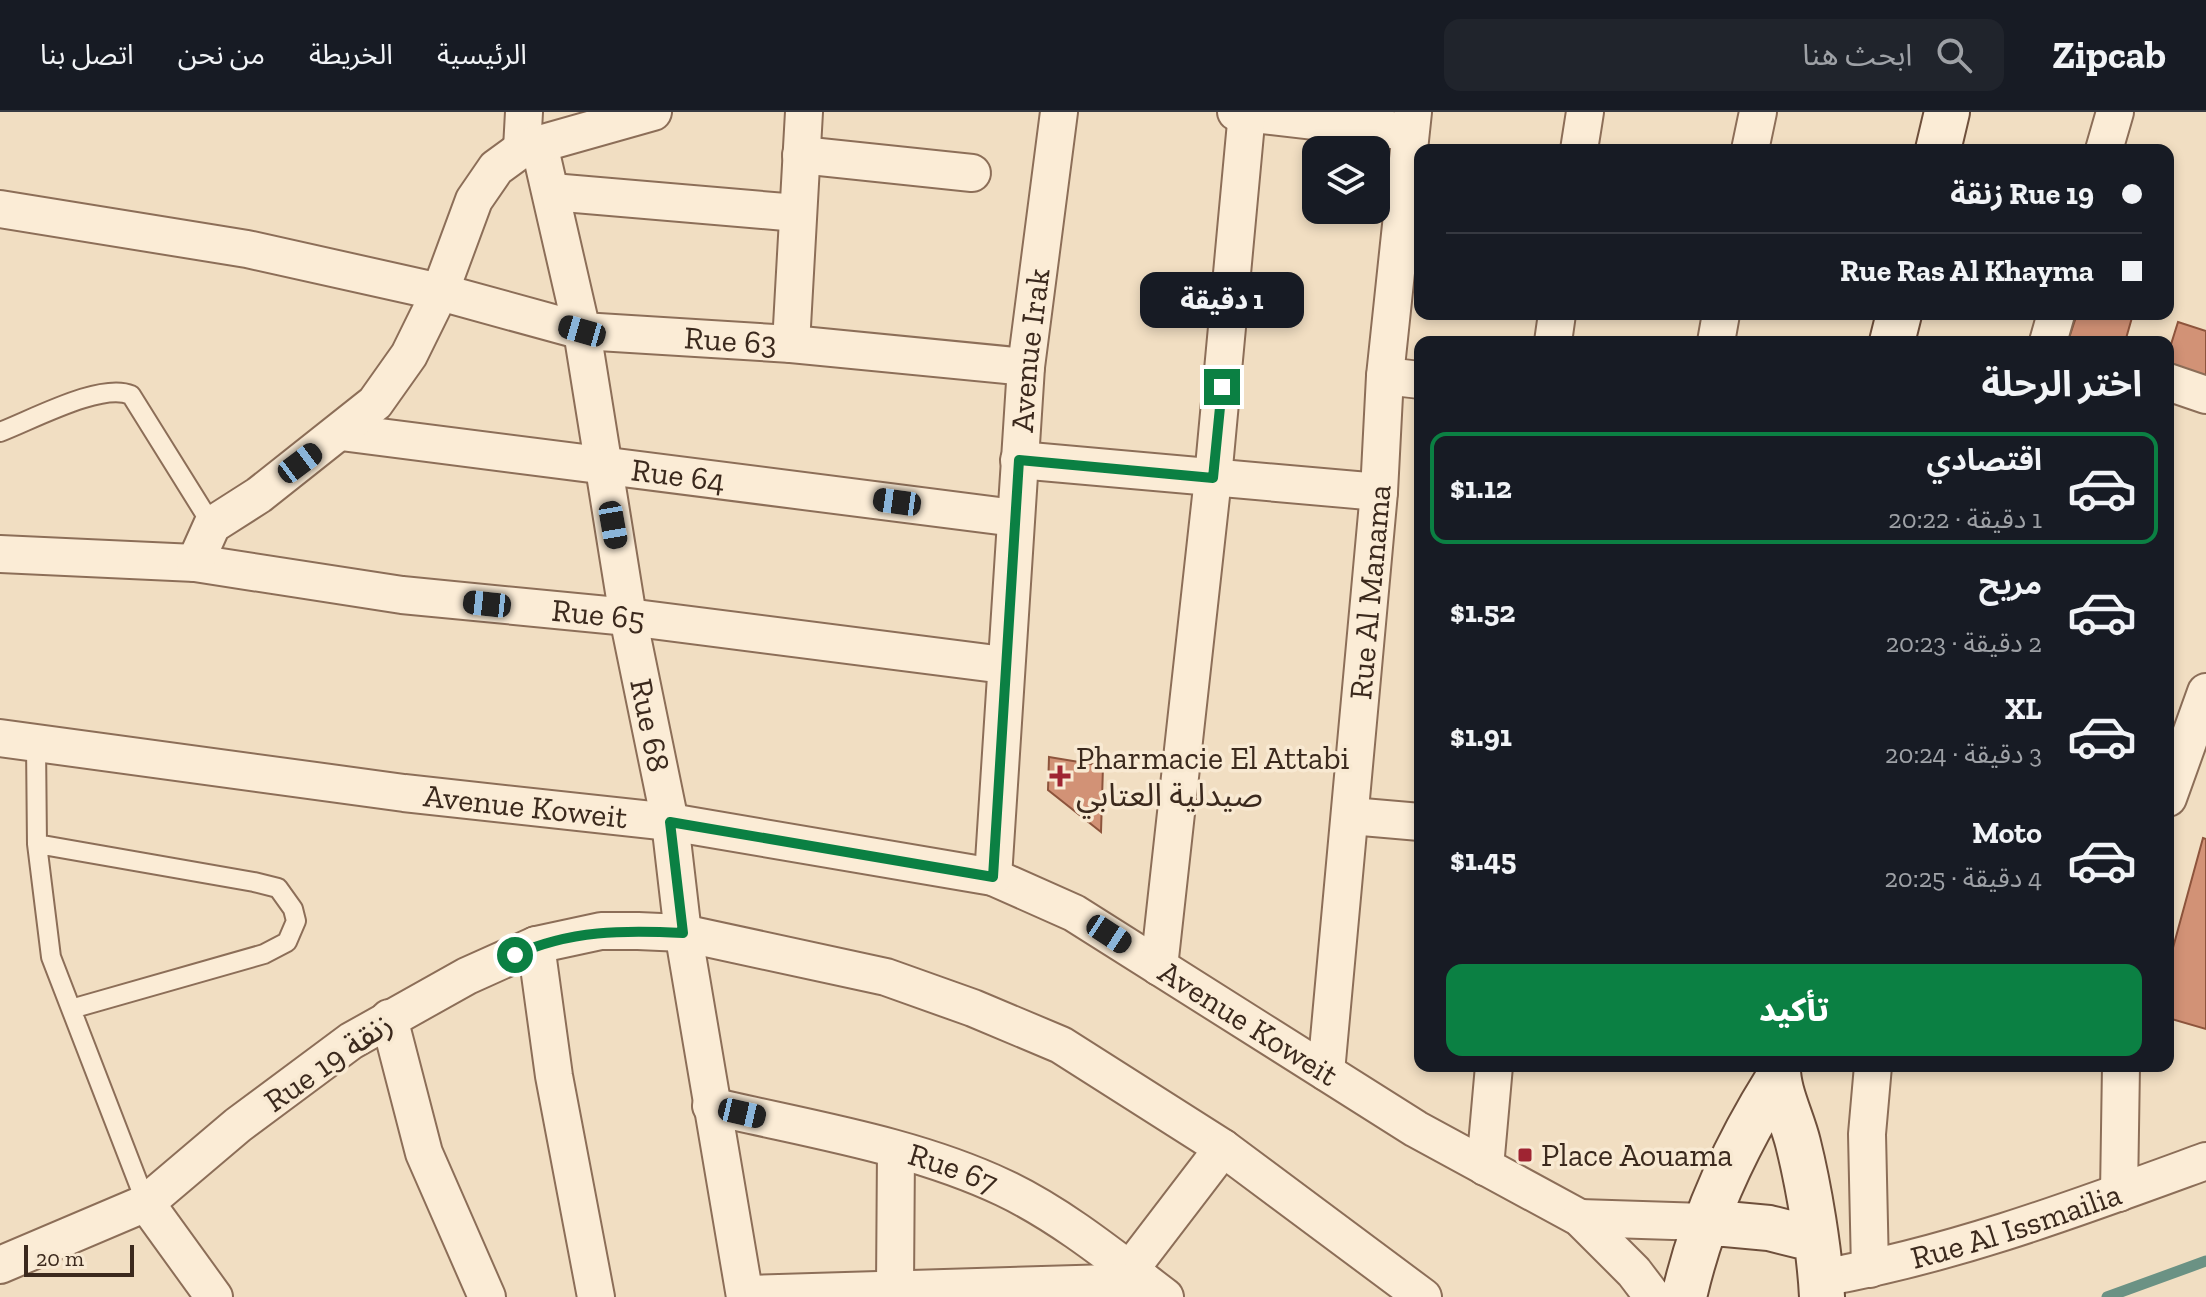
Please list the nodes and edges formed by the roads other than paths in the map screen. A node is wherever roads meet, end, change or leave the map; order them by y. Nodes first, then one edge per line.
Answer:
1 (804, 112) edge
2 (1059, 112) edge
3 (1243, 112) edge
4 (1585, 112) edge
5 (1758, 112) edge
6 (1947, 112) edge
7 (2115, 112) edge
8 (642, 113) edge
9 (1411, 122) edge
10 (528, 135) edge
11 (1580, 144) edge
12 (1751, 144) edge
13 (1939, 144) edge
14 (2106, 144) edge
15 (801, 155) junction
16 (972, 173) dead end
17 (552, 192) junction
18 (0, 209) edge
19 (797, 213) junction
20 (440, 292) junction
21 (582, 331) junction
22 (791, 344) junction
23 (1026, 367) junction
24 (1403, 378) edge
25 (2174, 384) edge
26 (2206, 395) edge
27 (0, 432) edge
28 (341, 432) junction
29 (1019, 460) junction
30 (602, 463) junction
31 (1213, 478) junction
32 (1379, 492) junction
33 (1015, 518) junction
34 (212, 525) junction
35 (0, 554) edge
36 (195, 563) junction
37 (628, 617) junction
38 (1004, 665) junction
39 (2206, 692) edge
40 (0, 738) edge
41 (36, 744) junction
42 (2174, 781) edge
43 (1351, 816) junction
44 (1414, 821) edge
45 (670, 822) junction
46 (37, 844) junction
47 (993, 877) junction
48 (682, 929) junction
49 (536, 945) junction
50 (1159, 967) junction
51 (71, 1009) junction
52 (389, 1018) junction
53 (1326, 1072) junction
54 (1493, 1072) edge
55 (1873, 1072) edge
56 (2121, 1072) edge
57 (1778, 1073) edge
58 (711, 1106) junction
59 (1223, 1148) junction
60 (896, 1150) junction
61 (2206, 1161) edge
62 (1485, 1167) junction
63 (2119, 1193) junction
64 (146, 1203) junction
65 (1580, 1218) junction
66 (1704, 1222) junction
67 (0, 1265) edge
68 (1870, 1269) junction
69 (1819, 1271) edge
70 (1146, 1283) edge
71 (895, 1288) junction
72 (745, 1296) edge
73 (214, 1297) edge
74 (487, 1297) edge
75 (596, 1297) edge
76 (1423, 1297) edge
77 (1653, 1297) edge
78 (1684, 1297) edge

1 - 15 street
2 - 23 street, Avenue Irak
3 - 9 street
3 - 31 street
4 - 11 street
5 - 12 street
6 - 13 main road
7 - 14 street
8 - 10 street
9 - 24 street, Rue Al Manama
10 - 17 street, Rue 68
10 - 20 street
15 - 16 street
15 - 19 street
17 - 19 street
17 - 21 street, Rue 68
18 - 20 street, Rue 63
19 - 22 street
20 - 21 street, Rue 63
20 - 28 street
21 - 22 street, Rue 63
21 - 30 street, Rue 68
22 - 23 street, Rue 63
23 - 29 street, Avenue Irak
24 - 32 street, Rue Al Manama
25 - 26 street
27 - 34 lane
28 - 30 street, Rue 64
28 - 34 street
29 - 31 street
29 - 33 street, Avenue Irak
30 - 33 street, Rue 64
30 - 37 street, Rue 68
31 - 32 street
31 - 50 street
32 - 43 street, Rue Al Manama
33 - 38 street, Avenue Irak
34 - 36 street
35 - 36 street, Rue 65
36 - 37 street, Rue 65
37 - 38 street, Rue 65
37 - 45 street, Rue 68
38 - 47 street, Avenue Irak
39 - 42 street
40 - 41 street, Avenue Koweit
41 - 45 street, Avenue Koweit
41 - 46 lane
43 - 44 street
43 - 53 street, Rue Al Manama
45 - 47 street, Avenue Koweit
45 - 48 street, Rue 68
46 - 51 lane
46 - 51 lane
47 - 50 street, Avenue Koweit
48 - 49 street, Rue 19 زنقة
48 - 58 street, Rue 68
48 - 59 street, Rue 19 زنقة
49 - 52 street, Rue 19 زنقة
49 - 75 street
50 - 53 street, Avenue Koweit
51 - 64 lane
52 - 64 street, Rue 19 زنقة
52 - 74 street
53 - 62 street, Avenue Koweit
54 - 62 street
55 - 68 street
56 - 63 street
57 - 66 main road
57 - 69 main road
58 - 60 street, Rue 67
58 - 72 street, Rue 68
59 - 70 street
59 - 76 street, Rue 19 زنقة
60 - 70 street, Rue 67
60 - 71 street
61 - 63 street, Rue Al Issmailia
62 - 65 street, Avenue Koweit
63 - 68 street, Rue Al Issmailia
64 - 67 street, Rue 19 زنقة
64 - 73 street
65 - 66 street
65 - 77 street
66 - 69 main road
66 - 78 main road
68 - 69 street, Rue Al Issmailia
70 - 71 street
71 - 72 street

